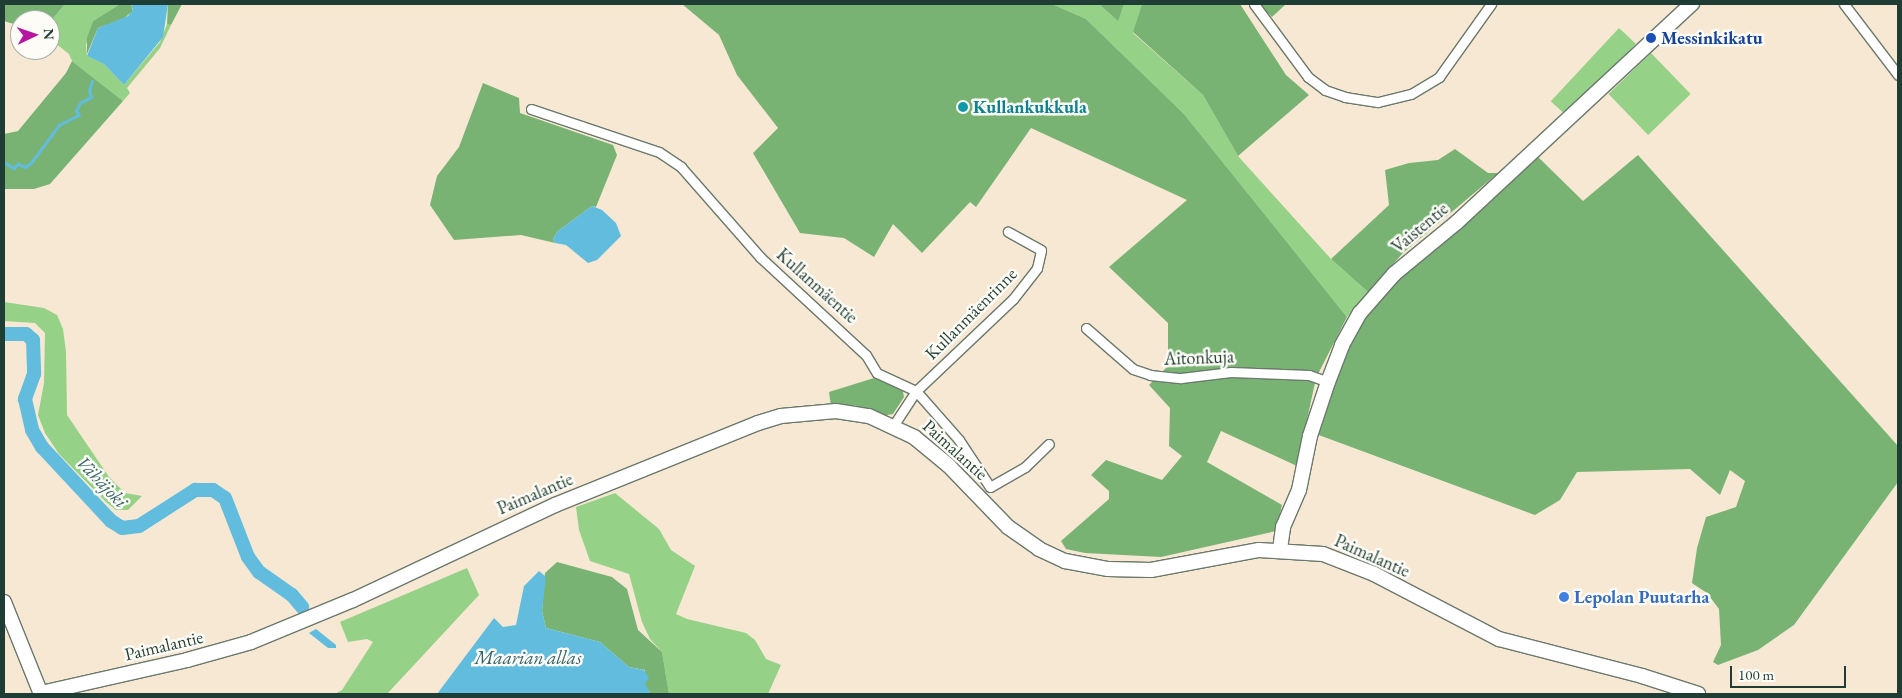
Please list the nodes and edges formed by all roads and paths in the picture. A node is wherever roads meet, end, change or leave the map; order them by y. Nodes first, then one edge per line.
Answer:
1 (1254, 4) edge
2 (1491, 4) edge
3 (1692, 4) edge
4 (1844, 4) edge
5 (1898, 75) edge
6 (531, 109) dead end
7 (1008, 232) dead end
8 (1086, 328) dead end
9 (1328, 382) junction
10 (916, 391) junction
11 (893, 426) junction
12 (1049, 444) dead end
13 (1280, 549) junction
14 (4, 602) edge
15 (41, 693) edge
16 (1698, 694) edge

1 - 2 street
3 - 9 street, Vaistentie
4 - 5 street
6 - 10 street, Kullanmäentie
7 - 10 street, Kullanmäenrinne
8 - 9 street, Aitonkuja
9 - 13 street, Vaistentie
10 - 11 street, Kullanmäenrinne
10 - 12 street, Kullanmäentie
11 - 13 street, Paimalantie
11 - 15 street, Paimalantie
13 - 16 street, Paimalantie
14 - 15 street

